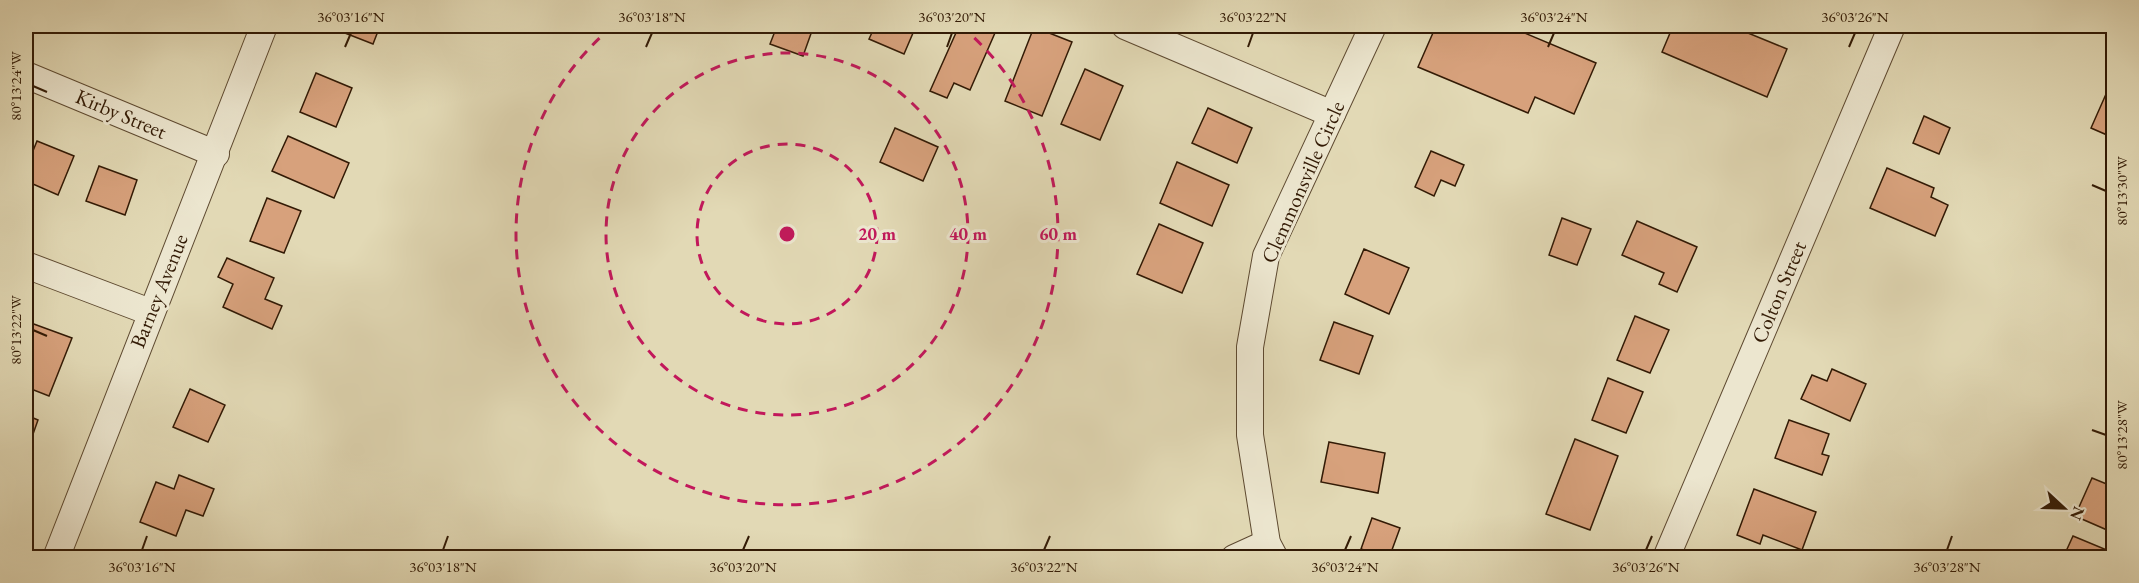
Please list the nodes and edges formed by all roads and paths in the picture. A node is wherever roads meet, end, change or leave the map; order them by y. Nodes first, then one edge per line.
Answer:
1 (264, 26) edge
2 (1125, 26) edge
3 (1373, 26) edge
4 (1892, 26) edge
5 (26, 75) edge
6 (1332, 114) junction
7 (216, 154) junction
8 (26, 265) edge
9 (150, 312) junction
10 (1271, 550) edge
11 (56, 558) edge
12 (1234, 558) edge
13 (1666, 558) edge

1 - 7 street, Barney Avenue
2 - 6 street
3 - 6 street, Clemmonsville Circle
4 - 13 street, Colton Street
5 - 7 street, Kirby Street
6 - 10 street, Clemmonsville Circle
7 - 9 street, Barney Avenue
8 - 9 street
9 - 11 street, Barney Avenue
10 - 12 street

